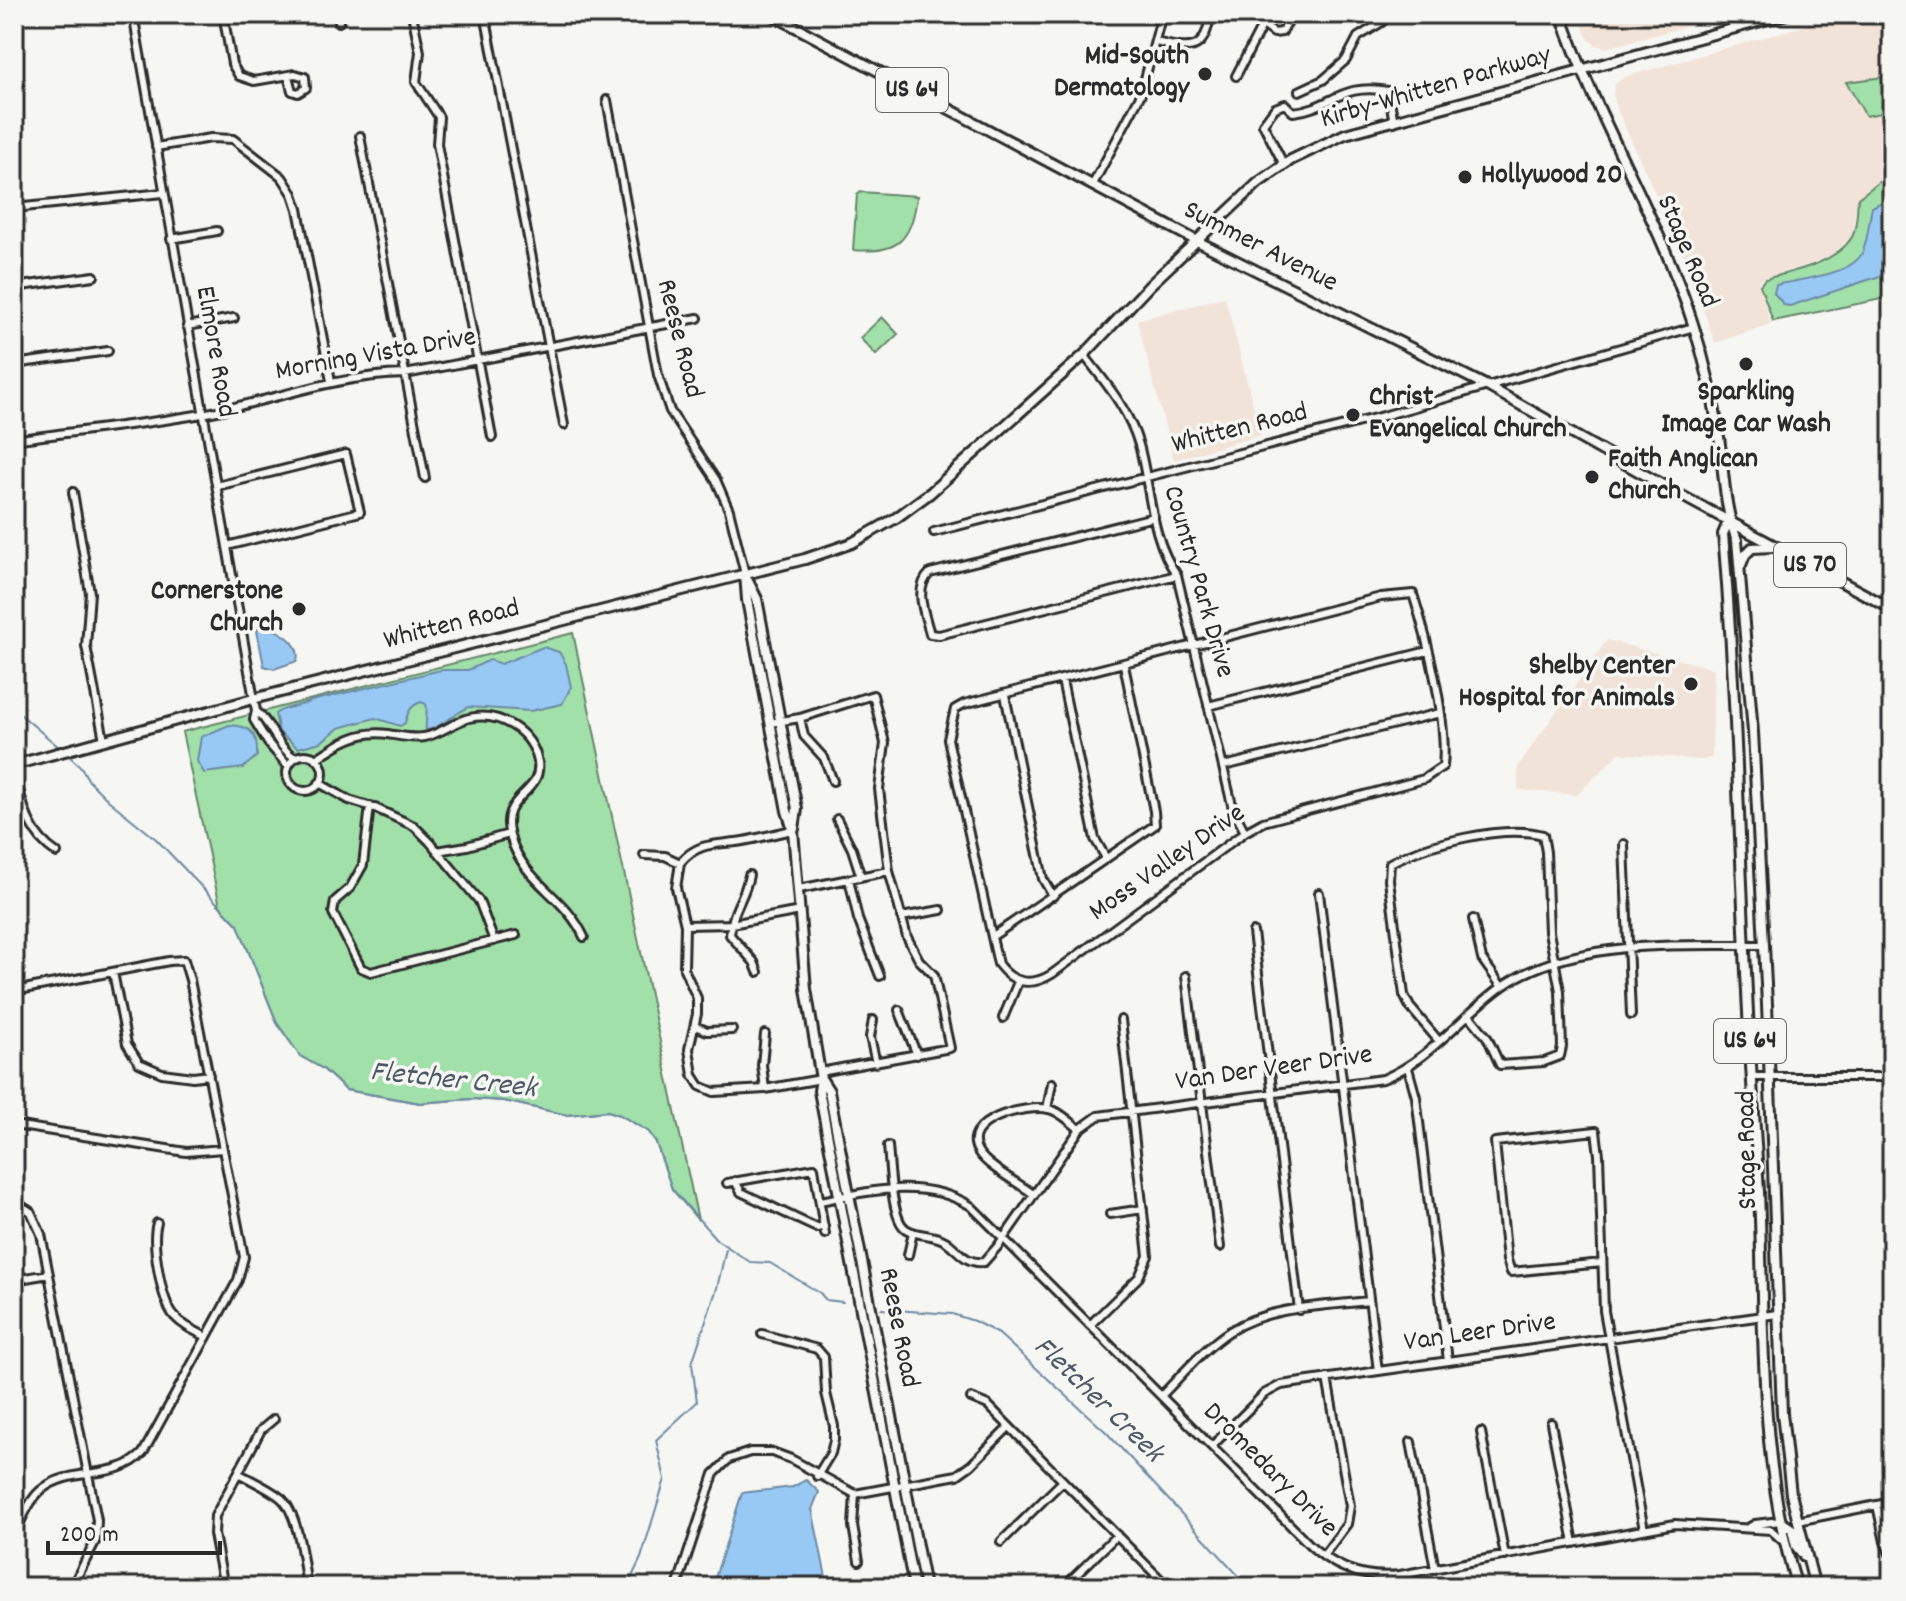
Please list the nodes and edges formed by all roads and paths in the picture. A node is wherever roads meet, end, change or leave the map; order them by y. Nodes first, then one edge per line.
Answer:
1 (133, 14) edge
2 (223, 14) edge
3 (412, 14) edge
4 (485, 14) edge
5 (771, 14) edge
6 (1162, 14) edge
7 (1210, 14) edge
8 (1268, 14) edge
9 (1293, 14) edge
10 (1383, 14) edge
11 (1561, 14) edge
12 (1787, 14) edge
13 (1263, 25) junction
14 (1156, 42) junction
15 (1582, 69) junction
16 (288, 76) dead end
17 (1236, 76) dead end
18 (1299, 91) dead end
19 (1291, 96) dead end
20 (607, 100) dead end
21 (1285, 104) junction
22 (1394, 122) junction
23 (360, 136) dead end
24 (156, 147) junction
25 (1284, 165) junction
26 (1092, 186) junction
27 (163, 193) junction
28 (14, 208) edge
29 (217, 231) dead end
30 (171, 239) junction
31 (1197, 241) junction
32 (94, 276) dead end
33 (14, 287) edge
34 (234, 318) dead end
35 (698, 318) dead end
36 (187, 326) junction
37 (1694, 327) junction
38 (648, 328) junction
39 (549, 346) junction
40 (108, 351) dead end
41 (1084, 355) junction
42 (477, 361) junction
43 (14, 364) edge
44 (405, 374) junction
45 (331, 381) junction
46 (1487, 386) junction
47 (203, 414) junction
48 (564, 425) dead end
49 (492, 437) dead end
50 (14, 440) edge
51 (1144, 477) junction
52 (425, 478) dead end
53 (217, 486) junction
54 (73, 492) dead end
55 (1154, 517) junction
56 (896, 518) joint
57 (1729, 520) junction
58 (934, 532) dead end
59 (227, 546) junction
60 (1776, 547) junction
61 (1739, 570) junction
62 (745, 574) junction
63 (1177, 575) junction
64 (1892, 609) edge
65 (1195, 644) junction
66 (1428, 651) junction
67 (1731, 657) junction
68 (1124, 665) junction
69 (1062, 680) junction
70 (1749, 686) junction
71 (1005, 695) junction
72 (253, 699) junction
73 (1208, 706) junction
74 (256, 711) junction
75 (1440, 713) junction
76 (800, 718) junction
77 (781, 721) junction
78 (770, 723) junction
79 (104, 740) junction
80 (295, 758) junction
81 (316, 759) junction
82 (14, 766) edge
83 (288, 766) junction
84 (1224, 766) junction
85 (833, 781) dead end
86 (319, 783) junction
87 (370, 806) junction
88 (837, 819) dead end
89 (793, 830) junction
90 (1245, 832) junction
91 (509, 834) junction
92 (1624, 844) dead end
93 (437, 851) junction
94 (57, 853) dead end
95 (644, 855) dead end
96 (1106, 858) junction
97 (680, 863) junction
98 (889, 871) junction
99 (749, 875) dead end
100 (861, 877) junction
101 (849, 879) junction
102 (799, 889) junction
103 (1319, 893) dead end
104 (1053, 896) junction
105 (941, 910) dead end
106 (800, 911) junction
107 (901, 917) junction
108 (1473, 919) dead end
109 (731, 924) junction
110 (685, 925) junction
111 (1253, 932) dead end
112 (516, 935) dead end
113 (993, 936) junction
114 (584, 937) dead end
115 (494, 941) junction
116 (1745, 945) junction
117 (1763, 945) junction
118 (1628, 949) junction
119 (1554, 960) junction
120 (113, 972) junction
121 (758, 972) dead end
122 (880, 976) dead end
123 (1186, 976) dead end
124 (1018, 982) junction
125 (1502, 987) junction
126 (14, 991) edge
127 (899, 1010) dead end
128 (1469, 1015) junction
129 (1631, 1015) dead end
130 (1003, 1018) dead end
131 (873, 1020) dead end
132 (1121, 1020) dead end
133 (695, 1026) junction
134 (732, 1030) dead end
135 (765, 1034) dead end
136 (1438, 1040) junction
137 (917, 1055) junction
138 (876, 1063) junction
139 (1408, 1068) junction
140 (209, 1075) junction
141 (821, 1076) junction
142 (1752, 1077) junction
143 (1770, 1077) junction
144 (1892, 1077) edge
145 (1052, 1083) dead end
146 (1343, 1085) junction
147 (765, 1089) junction
148 (1273, 1093) junction
149 (1202, 1102) junction
150 (1047, 1109) junction
151 (1132, 1111) junction
152 (14, 1125) edge
153 (1080, 1129) junction
154 (888, 1146) dead end
155 (223, 1149) junction
156 (893, 1189) junction
157 (1033, 1194) junction
158 (845, 1196) junction
159 (14, 1201) edge
160 (820, 1201) junction
161 (1143, 1209) junction
162 (1110, 1214) dead end
163 (157, 1223) dead end
164 (913, 1232) junction
165 (1004, 1236) junction
166 (1220, 1247) dead end
167 (908, 1255) dead end
168 (1602, 1263) junction
169 (49, 1274) junction
170 (14, 1280) edge
171 (1369, 1301) junction
172 (1299, 1310) junction
173 (1777, 1314) junction
174 (1762, 1316) junction
175 (1091, 1324) junction
176 (762, 1334) dead end
177 (207, 1337) junction
178 (1608, 1338) junction
179 (1448, 1361) junction
180 (1378, 1371) junction
181 (1327, 1378) junction
182 (1162, 1395) junction
183 (971, 1398) dead end
184 (274, 1419) dead end
185 (1551, 1423) dead end
186 (1009, 1427) junction
187 (1481, 1432) dead end
188 (1411, 1442) dead end
189 (1212, 1446) junction
190 (238, 1473) junction
191 (88, 1475) junction
192 (817, 1476) junction
193 (1772, 1476) junction
194 (1063, 1481) junction
195 (900, 1487) junction
196 (855, 1494) junction
197 (1892, 1502) edge
198 (1877, 1505) junction
199 (1780, 1521) junction
200 (1797, 1521) junction
201 (1748, 1528) junction
202 (1644, 1530) junction
203 (14, 1534) edge
204 (1117, 1535) junction
205 (1001, 1542) dead end
206 (1574, 1543) junction
207 (1785, 1544) junction
208 (1323, 1556) junction
209 (1505, 1556) junction
210 (1892, 1558) edge
211 (1807, 1560) junction
212 (859, 1561) dead end
213 (1435, 1569) junction
214 (72, 1587) edge
215 (224, 1587) edge
216 (307, 1587) edge
217 (677, 1587) edge
218 (914, 1587) edge
219 (925, 1587) edge
220 (1064, 1587) edge
221 (1168, 1587) edge
222 (1797, 1587) edge
223 (1815, 1587) edge

1 - 24 street, Elmore Road
2 - 16 street
3 - 42 street
4 - 39 street
5 - 26 main road, Summer Avenue / US 64
6 - 14 street
7 - 14 street
8 - 13 street
9 - 13 street
10 - 18 street
11 - 15 main road, Stage Road
12 - 15 main road, Kirby-Whitten Parkway
13 - 17 street
14 - 26 street
15 - 22 main road, Kirby-Whitten Parkway
15 - 37 main road, Stage Road
19 - 21 street
20 - 38 street, Reese Road
21 - 22 street
21 - 25 street
22 - 25 main road, Kirby-Whitten Parkway
23 - 44 street
24 - 27 street, Elmore Road
24 - 45 street
25 - 31 main road, Kirby-Whitten Parkway
26 - 31 main road, Summer Avenue / US 64
27 - 28 street
27 - 30 street, Elmore Road
29 - 30 street
30 - 36 street, Elmore Road
31 - 41 main road, Kirby-Whitten Parkway
31 - 46 main road, Summer Avenue / US 64
32 - 33 street
34 - 36 street
35 - 38 street, Morning Vista Drive
36 - 47 street, Elmore Road
37 - 46 street, Whitten Road
37 - 57 main road, Stage Road
38 - 39 street, Morning Vista Drive
38 - 62 street, Reese Road
39 - 42 street, Morning Vista Drive
39 - 48 street
40 - 43 street
41 - 51 street, Country Park Drive
41 - 56 main road, Kirby-Whitten Parkway
42 - 44 street, Morning Vista Drive
42 - 49 street
44 - 45 street, Morning Vista Drive
44 - 52 street
45 - 47 street, Morning Vista Drive
46 - 51 street, Whitten Road
46 - 57 main road, Summer Avenue / US 64
47 - 50 street, Morning Vista Drive
47 - 53 street, Elmore Road
51 - 55 street, Country Park Drive
51 - 58 street, Whitten Road
53 - 59 street, Elmore Road
53 - 59 street
54 - 79 street
55 - 63 street, Country Park Drive
55 - 63 street
56 - 62 main road, Whitten Road
57 - 60 main road, US 70
57 - 61 main road, Stage Road / US 64
57 - 67 main road, Stage Road / US 64
59 - 72 street, Elmore Road
60 - 61 main road
60 - 64 main road, US 70
61 - 70 main road, Stage Road / US 64
62 - 72 main road, Whitten Road
62 - 77 main road, Reese Road
62 - 78 main road, Reese Road
63 - 65 street, Country Park Drive
65 - 66 street
65 - 68 street
65 - 73 street, Country Park Drive
66 - 73 street
66 - 75 street
67 - 70 main road
67 - 116 main road, Stage Road / US 64
68 - 69 street
68 - 96 street
69 - 71 street
69 - 96 street
70 - 117 main road, Stage Road / US 64
71 - 104 street
71 - 113 street
72 - 74 street, Elmore Road
72 - 79 main road, Whitten Road
73 - 84 street, Country Park Drive
74 - 80 street
74 - 83 street
75 - 84 street
75 - 90 street, Moss Valley Drive
76 - 77 street
76 - 85 street
76 - 98 street
77 - 78 street
77 - 89 main road, Reese Road
78 - 89 main road, Reese Road
79 - 82 main road, Whitten Road
80 - 81 street
80 - 83 street
81 - 86 street
81 - 91 street
82 - 94 street
83 - 86 street
84 - 90 street, Country Park Drive
86 - 87 street
87 - 93 street
87 - 115 street
88 - 100 street
89 - 97 street
89 - 102 main road, Reese Road
90 - 124 street, Moss Valley Drive
91 - 93 street
91 - 114 street
92 - 118 street
93 - 115 street
95 - 97 street
96 - 104 street
97 - 110 street
98 - 100 street
98 - 107 street
99 - 109 street
100 - 101 street
101 - 102 street
101 - 122 street
102 - 106 main road, Reese Road
103 - 146 street
104 - 113 street
105 - 107 street
106 - 109 street
106 - 141 main road, Reese Road
107 - 137 street
108 - 125 street
109 - 110 street
109 - 121 street
110 - 133 street
111 - 148 street
112 - 115 street
113 - 124 street
116 - 117 street, Van Der Veer Drive
116 - 118 street, Van Der Veer Drive
116 - 142 main road, Stage Road / US 64
117 - 143 main road, Stage Road / US 64
118 - 119 street, Van Der Veer Drive
118 - 129 street
119 - 125 street, Van Der Veer Drive
119 - 128 street
119 - 136 street
120 - 126 street
120 - 140 street
120 - 140 street
123 - 149 street
124 - 130 street
125 - 128 street, Van Der Veer Drive
127 - 137 street
128 - 136 street, Van Der Veer Drive
131 - 138 street
132 - 151 street
133 - 134 street
133 - 147 street
135 - 147 street
136 - 139 street, Van Der Veer Drive
137 - 138 street
138 - 141 street
139 - 146 street, Van Der Veer Drive
139 - 179 street
140 - 155 street
141 - 147 street
141 - 158 main road, Reese Road
142 - 143 street
142 - 174 main road, Stage Road / US 64
143 - 144 street
143 - 173 main road, Stage Road / US 64
145 - 150 street
146 - 148 street, Van Der Veer Drive
146 - 171 street
148 - 149 street, Van Der Veer Drive
148 - 172 street
149 - 151 street, Van Der Veer Drive
149 - 166 street
150 - 153 street
150 - 157 street
151 - 153 street, Van Der Veer Drive
151 - 161 street
152 - 155 street
153 - 157 street
154 - 156 street
155 - 177 street
156 - 158 street, Dromedary Drive
156 - 164 street
156 - 165 street, Dromedary Drive
157 - 165 street
158 - 160 street, Dromedary Drive
158 - 195 main road, Reese Road
159 - 169 street
160 - 160 street
161 - 162 street
161 - 175 street
163 - 177 street
164 - 165 street
164 - 167 street
165 - 175 street, Dromedary Drive
168 - 168 street
168 - 178 street
169 - 170 street
169 - 191 street
171 - 172 street
171 - 180 street
172 - 182 street
173 - 174 street, Van Leer Drive
173 - 200 main road, Stage Road / US 64
174 - 178 street, Van Leer Drive
174 - 193 main road, Stage Road / US 64
175 - 182 street, Dromedary Drive
176 - 192 street
177 - 191 street
178 - 179 street, Van Leer Drive
178 - 202 street
179 - 180 street, Van Leer Drive
180 - 181 street, Van Leer Drive
181 - 189 street, Van Leer Drive
181 - 208 street
182 - 189 street, Dromedary Drive
183 - 186 street
184 - 190 street
185 - 206 street
186 - 194 street
186 - 195 street
187 - 209 street
188 - 213 street
189 - 208 street, Dromedary Drive
190 - 215 street
190 - 216 street
191 - 203 street
191 - 214 street
192 - 196 street
192 - 217 street
193 - 199 main road, Stage Road / US 64
193 - 200 main road
194 - 204 street
194 - 205 street
195 - 196 street
195 - 218 main road, Reese Road
195 - 219 main road, Reese Road
196 - 212 street
197 - 198 street
198 - 200 street
198 - 210 street
199 - 201 street, Dromedary Drive
199 - 207 main road, Stage Road / US 64
199 - 211 main road
200 - 211 main road, Stage Road / US 64
201 - 202 street, Dromedary Drive
201 - 207 street, Dromedary Drive
202 - 206 street, Dromedary Drive
204 - 220 street
204 - 221 street
206 - 209 street, Dromedary Drive
207 - 222 main road, Stage Road / US 64
208 - 213 street, Dromedary Drive
209 - 213 street, Dromedary Drive
211 - 223 main road, Stage Road / US 64

